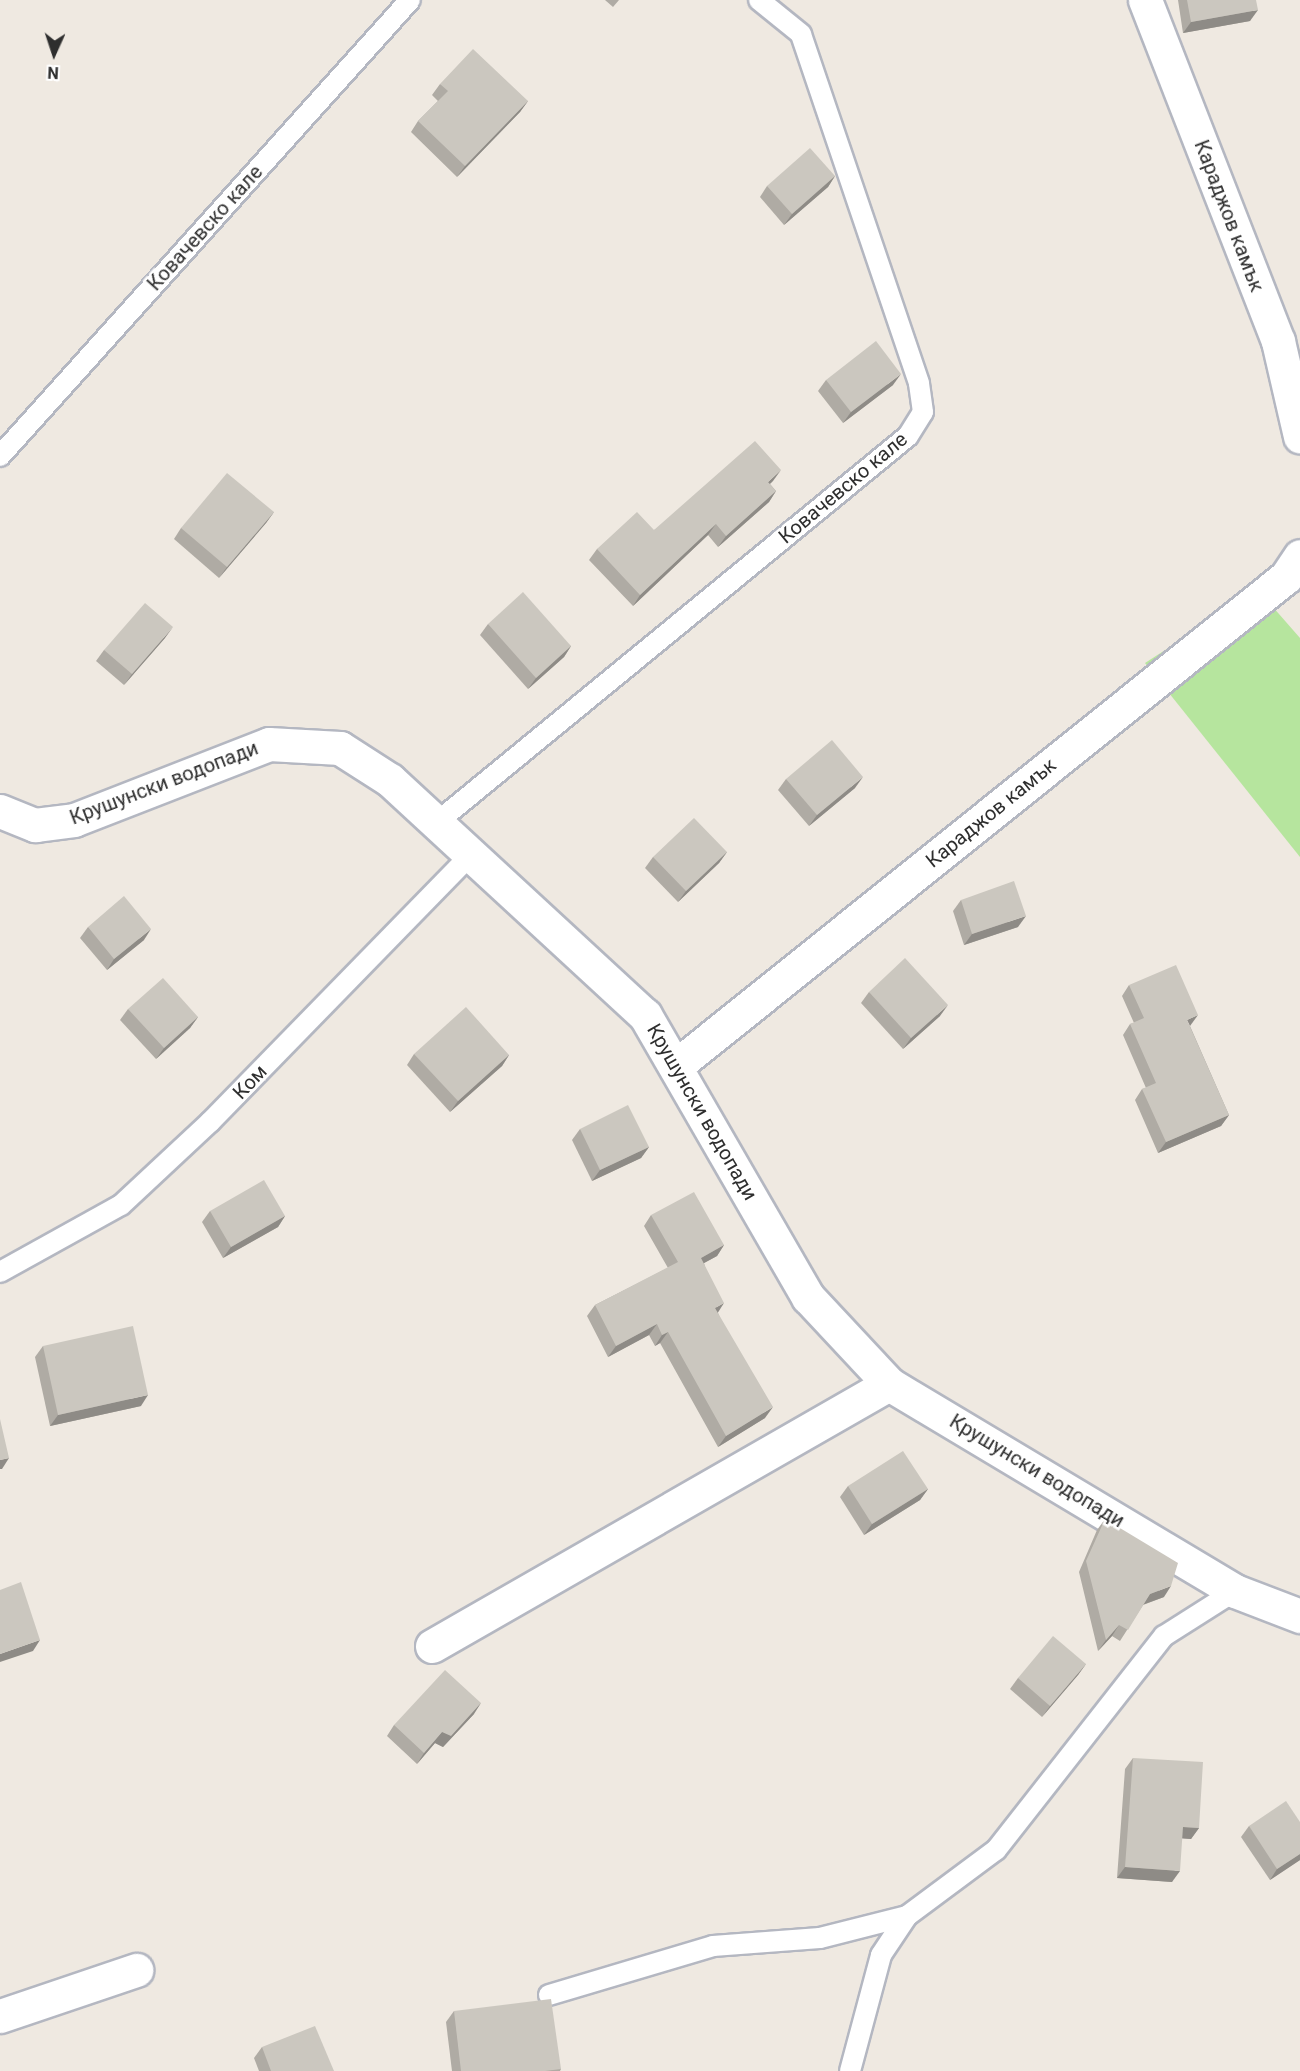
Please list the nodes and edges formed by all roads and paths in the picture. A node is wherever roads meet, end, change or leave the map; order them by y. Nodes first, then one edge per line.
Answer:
1 (410, 0) edge
2 (759, 0) edge
3 (1145, 0) edge
4 (1300, 436) edge
5 (0, 456) edge
6 (1300, 556) edge
7 (0, 811) edge
8 (436, 823) junction
9 (471, 855) junction
10 (677, 1065) junction
11 (0, 1272) edge
12 (889, 1384) junction
13 (1235, 1591) junction
14 (1300, 1616) edge
15 (432, 1646) dead end
16 (907, 1916) junction
17 (136, 1970) dead end
18 (549, 1995) dead end
19 (0, 2016) edge
20 (850, 2071) edge

1 - 5 lane, Ковачевско кале
2 - 8 lane, Ковачевско кале
3 - 4 street, Караджов камък
6 - 10 street, Караджов камък
7 - 8 street, Крушунски водопади
8 - 9 street, Крушунски водопади
9 - 10 street, Крушунски водопади
9 - 11 lane, Ком
10 - 12 street, Крушунски водопади
12 - 13 street, Крушунски водопади
12 - 15 street
13 - 14 street, Крушунски водопади
13 - 16 lane
16 - 18 lane
16 - 20 lane
17 - 19 street

